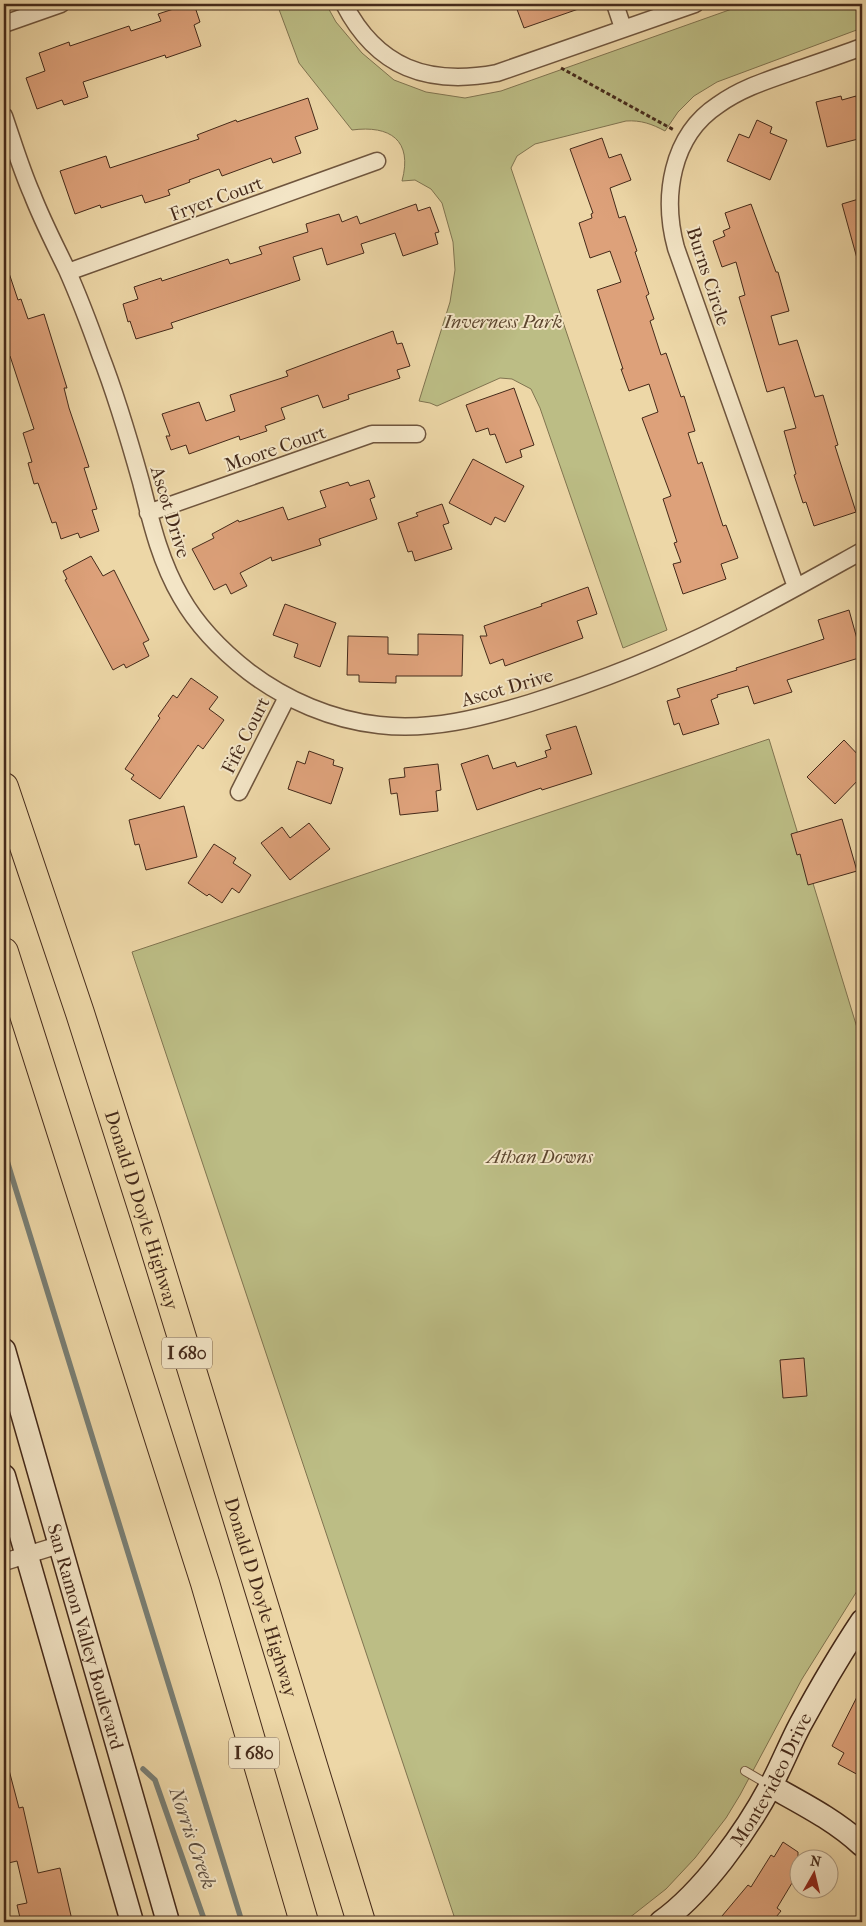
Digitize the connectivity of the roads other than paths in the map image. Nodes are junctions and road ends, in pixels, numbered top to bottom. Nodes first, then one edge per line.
1 (61, 4) edge
2 (344, 4) edge
3 (615, 4) edge
4 (695, 4) edge
5 (4, 24) edge
6 (624, 28) junction
7 (862, 47) edge
8 (4, 116) edge
9 (377, 161) dead end
10 (68, 272) junction
11 (417, 434) dead end
12 (148, 514) junction
13 (862, 551) edge
14 (796, 587) junction
15 (287, 697) junction
16 (4, 787) edge
17 (239, 792) dead end
18 (4, 952) edge
19 (4, 1350) edge
20 (4, 1476) edge
21 (59, 1545) junction
22 (27, 1555) junction
23 (4, 1562) edge
24 (862, 1621) edge
25 (745, 1771) dead end
26 (771, 1786) junction
27 (862, 1845) edge
28 (665, 1921) edge
29 (132, 1922) edge
30 (168, 1922) edge
31 (304, 1922) edge
32 (361, 1922) edge

1 - 5 street
2 - 6 street
3 - 6 street
4 - 6 street
7 - 14 street, Burns Circle
8 - 10 street, Ascot Drive
9 - 10 street, Fryer Court
10 - 12 street, Ascot Drive
11 - 12 street, Moore Court
12 - 15 street, Ascot Drive
13 - 14 street, Ascot Drive
14 - 15 street, Ascot Drive
15 - 17 street, Fife Court
16 - 32 highway, Donald D Doyle Highway / I 680
18 - 31 highway, I 680
19 - 21 main road, San Ramon Valley Boulevard
20 - 22 main road, San Ramon Valley Boulevard
21 - 22 street
21 - 30 main road, San Ramon Valley Boulevard
22 - 23 street
22 - 29 main road, San Ramon Valley Boulevard
24 - 26 main road, Montevideo Drive
25 - 26 lane
26 - 27 main road
26 - 28 main road, Montevideo Drive

